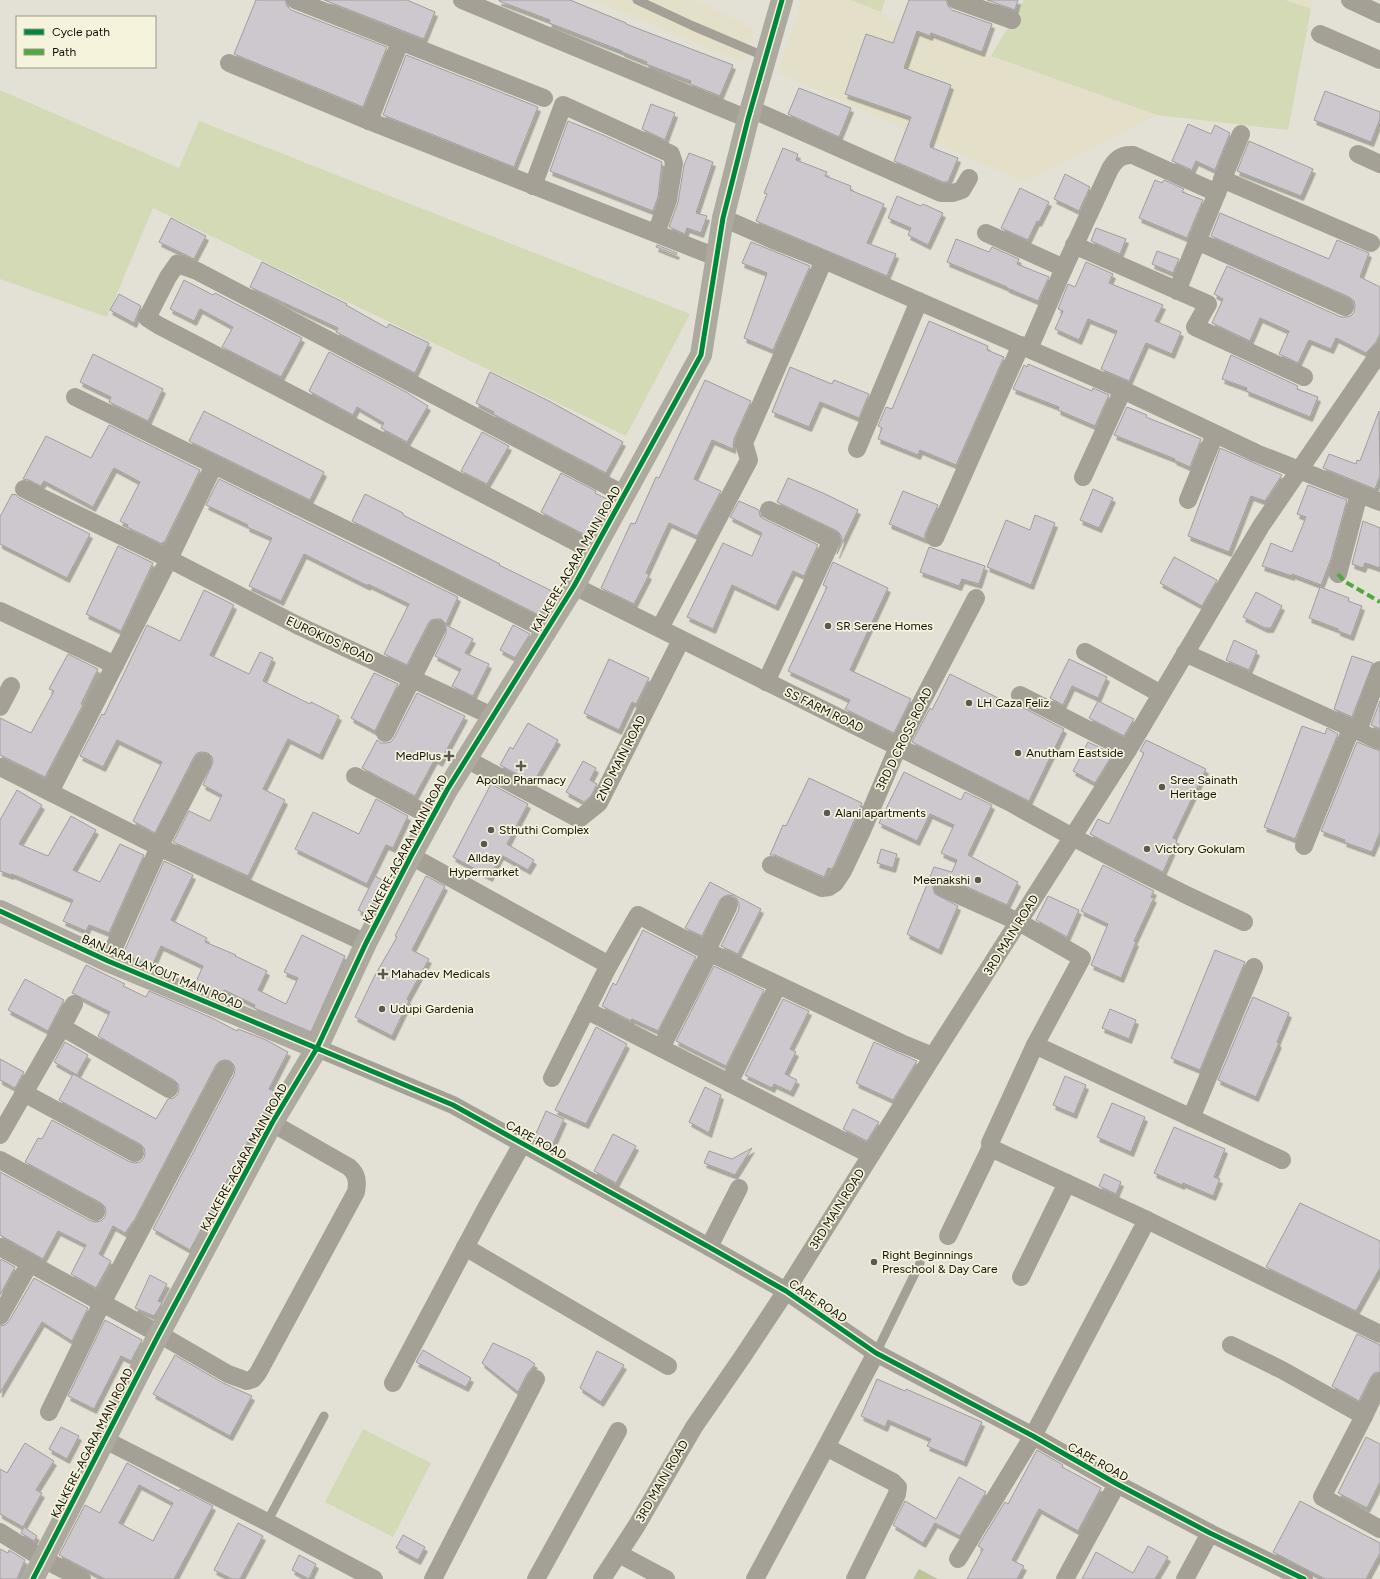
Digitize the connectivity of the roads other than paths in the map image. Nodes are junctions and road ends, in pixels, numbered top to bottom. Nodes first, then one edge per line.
1 (295, 0) edge
2 (462, 0) edge
3 (637, 0) edge
4 (782, 0) edge
5 (956, 0) edge
6 (1350, 0) edge
7 (484, 4) edge
8 (1380, 14) edge
9 (1012, 20) dead end
10 (1320, 34) dead end
11 (400, 42) junction
12 (766, 57) junction
13 (1380, 60) edge
14 (229, 63) dead end
15 (544, 98) dead end
16 (750, 114) junction
17 (369, 121) junction
18 (1241, 134) dead end
19 (1358, 154) dead end
20 (1380, 164) edge
21 (969, 178) dead end
22 (534, 186) junction
23 (1219, 186) junction
24 (723, 218) junction
25 (656, 233) junction
26 (986, 233) dead end
27 (1197, 241) junction
28 (1371, 243) dead end
29 (1074, 245) junction
30 (716, 257) junction
31 (824, 260) junction
32 (1064, 268) junction
33 (1177, 291) junction
34 (919, 301) junction
35 (1345, 307) dead end
36 (1025, 347) junction
37 (1379, 357) edge
38 (1304, 377) dead end
39 (1122, 390) junction
40 (76, 397) dead end
41 (1215, 434) junction
42 (857, 449) dead end
43 (214, 465) junction
44 (1300, 470) junction
45 (1083, 477) dead end
46 (24, 489) dead end
47 (1359, 494) junction
48 (625, 495) junction
49 (1188, 500) dead end
50 (1380, 502) edge
51 (769, 510) dead end
52 (935, 538) dead end
53 (593, 551) junction
54 (169, 559) junction
55 (1338, 574) dead end
56 (574, 586) junction
57 (976, 598) dead end
58 (0, 611) edge
59 (660, 628) junction
60 (437, 629) dead end
61 (546, 630) junction
62 (681, 640) junction
63 (1085, 652) dead end
64 (1185, 653) junction
65 (115, 665) junction
66 (1380, 670) edge
67 (412, 679) junction
68 (766, 682) junction
69 (11, 686) dead end
70 (1161, 694) junction
71 (1020, 695) dead end
72 (0, 707) edge
73 (492, 716) junction
74 (1354, 730) junction
75 (385, 733) dead end
76 (1380, 741) edge
77 (898, 747) junction
78 (1128, 750) junction
79 (466, 759) junction
80 (204, 762) dead end
81 (0, 767) edge
82 (355, 776) dead end
83 (50, 792) junction
84 (432, 817) junction
85 (1072, 838) junction
86 (1304, 846) dead end
87 (159, 847) junction
88 (411, 856) junction
89 (771, 864) dead end
90 (943, 888) dead end
91 (729, 905) dead end
92 (1, 914) edge
93 (1019, 922) junction
94 (1244, 922) dead end
95 (366, 943) junction
96 (708, 951) junction
97 (108, 961) junction
98 (609, 965) junction
99 (1254, 967) dead end
100 (778, 984) junction
101 (74, 1004) dead end
102 (586, 1010) junction
103 (62, 1027) junction
104 (1035, 1045) junction
105 (317, 1048) junction
106 (660, 1048) junction
107 (933, 1056) junction
108 (225, 1070) dead end
109 (552, 1078) dead end
110 (729, 1083) junction
111 (169, 1089) dead end
112 (24, 1093) junction
113 (1191, 1118) junction
114 (272, 1123) junction
115 (0, 1135) edge
116 (522, 1144) junction
117 (991, 1147) junction
118 (135, 1153) dead end
119 (871, 1155) junction
120 (0, 1160) edge
121 (1282, 1160) dead end
122 (1067, 1183) junction
123 (739, 1188) dead end
124 (96, 1212) dead end
125 (1147, 1220) junction
126 (948, 1236) dead end
127 (0, 1247) edge
128 (465, 1247) junction
129 (709, 1247) junction
130 (30, 1263) junction
131 (920, 1263) dead end
132 (1021, 1277) dead end
133 (786, 1291) junction
134 (102, 1303) junction
135 (0, 1316) edge
136 (159, 1334) junction
137 (1380, 1334) edge
138 (1231, 1346) dead end
139 (876, 1353) junction
140 (668, 1366) dead end
141 (536, 1379) dead end
142 (1380, 1382) edge
143 (393, 1383) dead end
144 (49, 1412) dead end
145 (324, 1416) dead end
146 (1364, 1416) junction
147 (618, 1431) dead end
148 (1033, 1436) junction
149 (105, 1440) junction
150 (826, 1447) junction
151 (1117, 1484) junction
152 (267, 1522) junction
153 (1380, 1528) edge
154 (0, 1532) edge
155 (1210, 1533) junction
156 (619, 1554) junction
157 (958, 1559) dead end
158 (43, 1560) junction
159 (33, 1579) edge
160 (82, 1579) edge
161 (374, 1579) edge
162 (433, 1579) edge
163 (536, 1579) edge
164 (602, 1579) edge
165 (666, 1579) edge
166 (754, 1579) edge
167 (855, 1579) edge
168 (1065, 1579) edge
169 (1185, 1579) edge
170 (1304, 1579) edge

1 - 11 street
2 - 7 street
3 - 12 lane
4 - 12 street, KALKERE-AGARA MAIN ROAD
5 - 9 street
6 - 8 street
7 - 16 street
10 - 13 street
11 - 15 street
11 - 17 street
12 - 16 street, KALKERE-AGARA MAIN ROAD
14 - 17 street
16 - 21 street
16 - 24 street, KALKERE-AGARA MAIN ROAD
17 - 22 street
18 - 23 street
19 - 20 street
22 - 25 street
22 - 25 street
23 - 27 street
23 - 28 street
23 - 29 street
24 - 30 street, KALKERE-AGARA MAIN ROAD
24 - 31 street
25 - 30 street
26 - 32 street
27 - 33 street
27 - 35 street
29 - 32 street
29 - 33 street
30 - 48 street, KALKERE-AGARA MAIN ROAD
31 - 34 street
31 - 59 street
32 - 36 street
33 - 38 street
34 - 36 street
34 - 42 street
36 - 39 street
36 - 52 street
37 - 44 street, 3RD MAIN ROAD
39 - 41 street
39 - 45 street
40 - 43 street
41 - 44 street
41 - 49 street
43 - 54 street
43 - 61 street
44 - 47 street
44 - 64 street, 3RD MAIN ROAD
46 - 54 street, EUROKIDS ROAD
47 - 50 street
47 - 55 street
48 - 53 street, KALKERE-AGARA MAIN ROAD
48 - 53 street
51 - 68 street
53 - 56 street, KALKERE-AGARA MAIN ROAD
54 - 65 street
54 - 67 street, EUROKIDS ROAD
56 - 59 street, SS FARM ROAD
56 - 61 street, KALKERE-AGARA MAIN ROAD
57 - 77 street, 3RD D CROSS ROAD
58 - 65 street
59 - 62 street, SS FARM ROAD
60 - 67 street
61 - 73 street, KALKERE-AGARA MAIN ROAD
62 - 68 street, SS FARM ROAD
62 - 79 street, 2ND MAIN ROAD
63 - 70 street
64 - 70 street, 3RD MAIN ROAD
64 - 74 street
65 - 83 street
66 - 74 street
67 - 73 street, EUROKIDS ROAD
67 - 75 street
68 - 77 street, SS FARM ROAD
69 - 72 street
70 - 78 street, 3RD MAIN ROAD
71 - 78 street
73 - 79 street, KALKERE-AGARA MAIN ROAD
74 - 76 street
74 - 86 street
77 - 85 street, SS FARM ROAD
77 - 89 street, 3RD D CROSS ROAD
78 - 85 street, 3RD MAIN ROAD
79 - 84 street, KALKERE-AGARA MAIN ROAD
80 - 87 street
81 - 83 street
82 - 84 street
83 - 87 street
84 - 88 street, KALKERE-AGARA MAIN ROAD
85 - 93 street, 3RD MAIN ROAD
85 - 94 street, SS FARM ROAD
87 - 95 street
87 - 97 street
88 - 95 street, KALKERE-AGARA MAIN ROAD
88 - 98 street
90 - 93 street
91 - 96 street
92 - 97 street, BANJARA LAYOUT MAIN ROAD
93 - 104 street
93 - 107 street, 3RD MAIN ROAD
95 - 105 street, KALKERE-AGARA MAIN ROAD
96 - 98 street
96 - 100 street
96 - 106 street
97 - 105 street, BANJARA LAYOUT MAIN ROAD
98 - 102 street
99 - 113 street
100 - 107 street
100 - 110 street
101 - 103 street
102 - 106 street
102 - 109 street
103 - 111 street
103 - 112 street
104 - 113 street
104 - 117 street
105 - 114 street, KALKERE-AGARA MAIN ROAD
105 - 116 street, CAPE ROAD
106 - 110 street
107 - 119 street, 3RD MAIN ROAD
108 - 134 street
110 - 119 street
112 - 115 street
112 - 118 street
113 - 121 street
114 - 136 street, KALKERE-AGARA MAIN ROAD
114 - 136 street
116 - 128 street
116 - 129 street, CAPE ROAD
117 - 122 street
117 - 126 street
119 - 133 street, 3RD MAIN ROAD
120 - 124 street
122 - 125 street
122 - 132 street
123 - 129 street
125 - 137 street
125 - 148 street
127 - 130 street
128 - 140 street
128 - 143 street
129 - 133 street, CAPE ROAD
130 - 134 street
130 - 135 street
131 - 139 lane
133 - 139 street, CAPE ROAD
133 - 156 street, 3RD MAIN ROAD
134 - 136 street
134 - 144 street
136 - 149 street, KALKERE-AGARA MAIN ROAD
138 - 146 street
139 - 148 street, CAPE ROAD
139 - 150 street
141 - 162 street
142 - 146 street
145 - 152 lane
146 - 153 street
147 - 163 street
148 - 151 street, CAPE ROAD
148 - 157 street
149 - 152 street
149 - 158 street, KALKERE-AGARA MAIN ROAD
150 - 166 street
150 - 167 street
151 - 155 street, CAPE ROAD
151 - 168 street
152 - 161 street
154 - 158 street
155 - 169 street
155 - 170 street, CAPE ROAD
156 - 164 street, 3RD MAIN ROAD
156 - 165 street
158 - 159 street, KALKERE-AGARA MAIN ROAD
158 - 160 street

